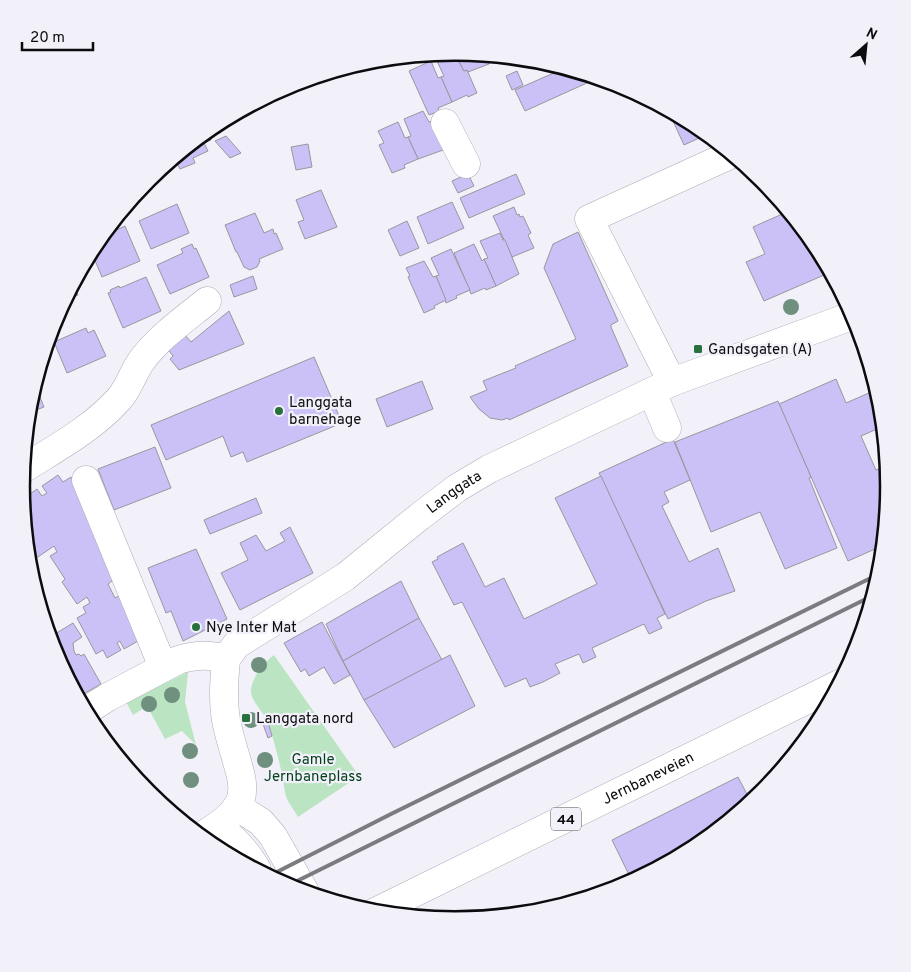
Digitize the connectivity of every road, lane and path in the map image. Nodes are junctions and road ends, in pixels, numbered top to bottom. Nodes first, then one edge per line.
1 (445, 123) dead end
2 (725, 157) edge
3 (466, 164) dead end
4 (208, 301) dead end
5 (847, 318) edge
6 (662, 387) junction
7 (667, 428) dead end
8 (31, 465) edge
9 (86, 480) dead end
10 (133, 553) dead end
11 (226, 659) junction
12 (171, 664) junction
13 (829, 689) edge
14 (92, 707) edge
15 (219, 823) edge
16 (248, 857) edge
17 (299, 881) edge
18 (388, 906) edge

1 - 3 street
2 - 6 street
4 - 8 street
5 - 6 street, Langgata
6 - 7 street
6 - 11 street, Langgata
9 - 12 street
10 - 12 street
11 - 12 street
11 - 15 street
12 - 14 street
13 - 18 street, Jernbaneveien / 44
15 - 16 street
15 - 17 street

